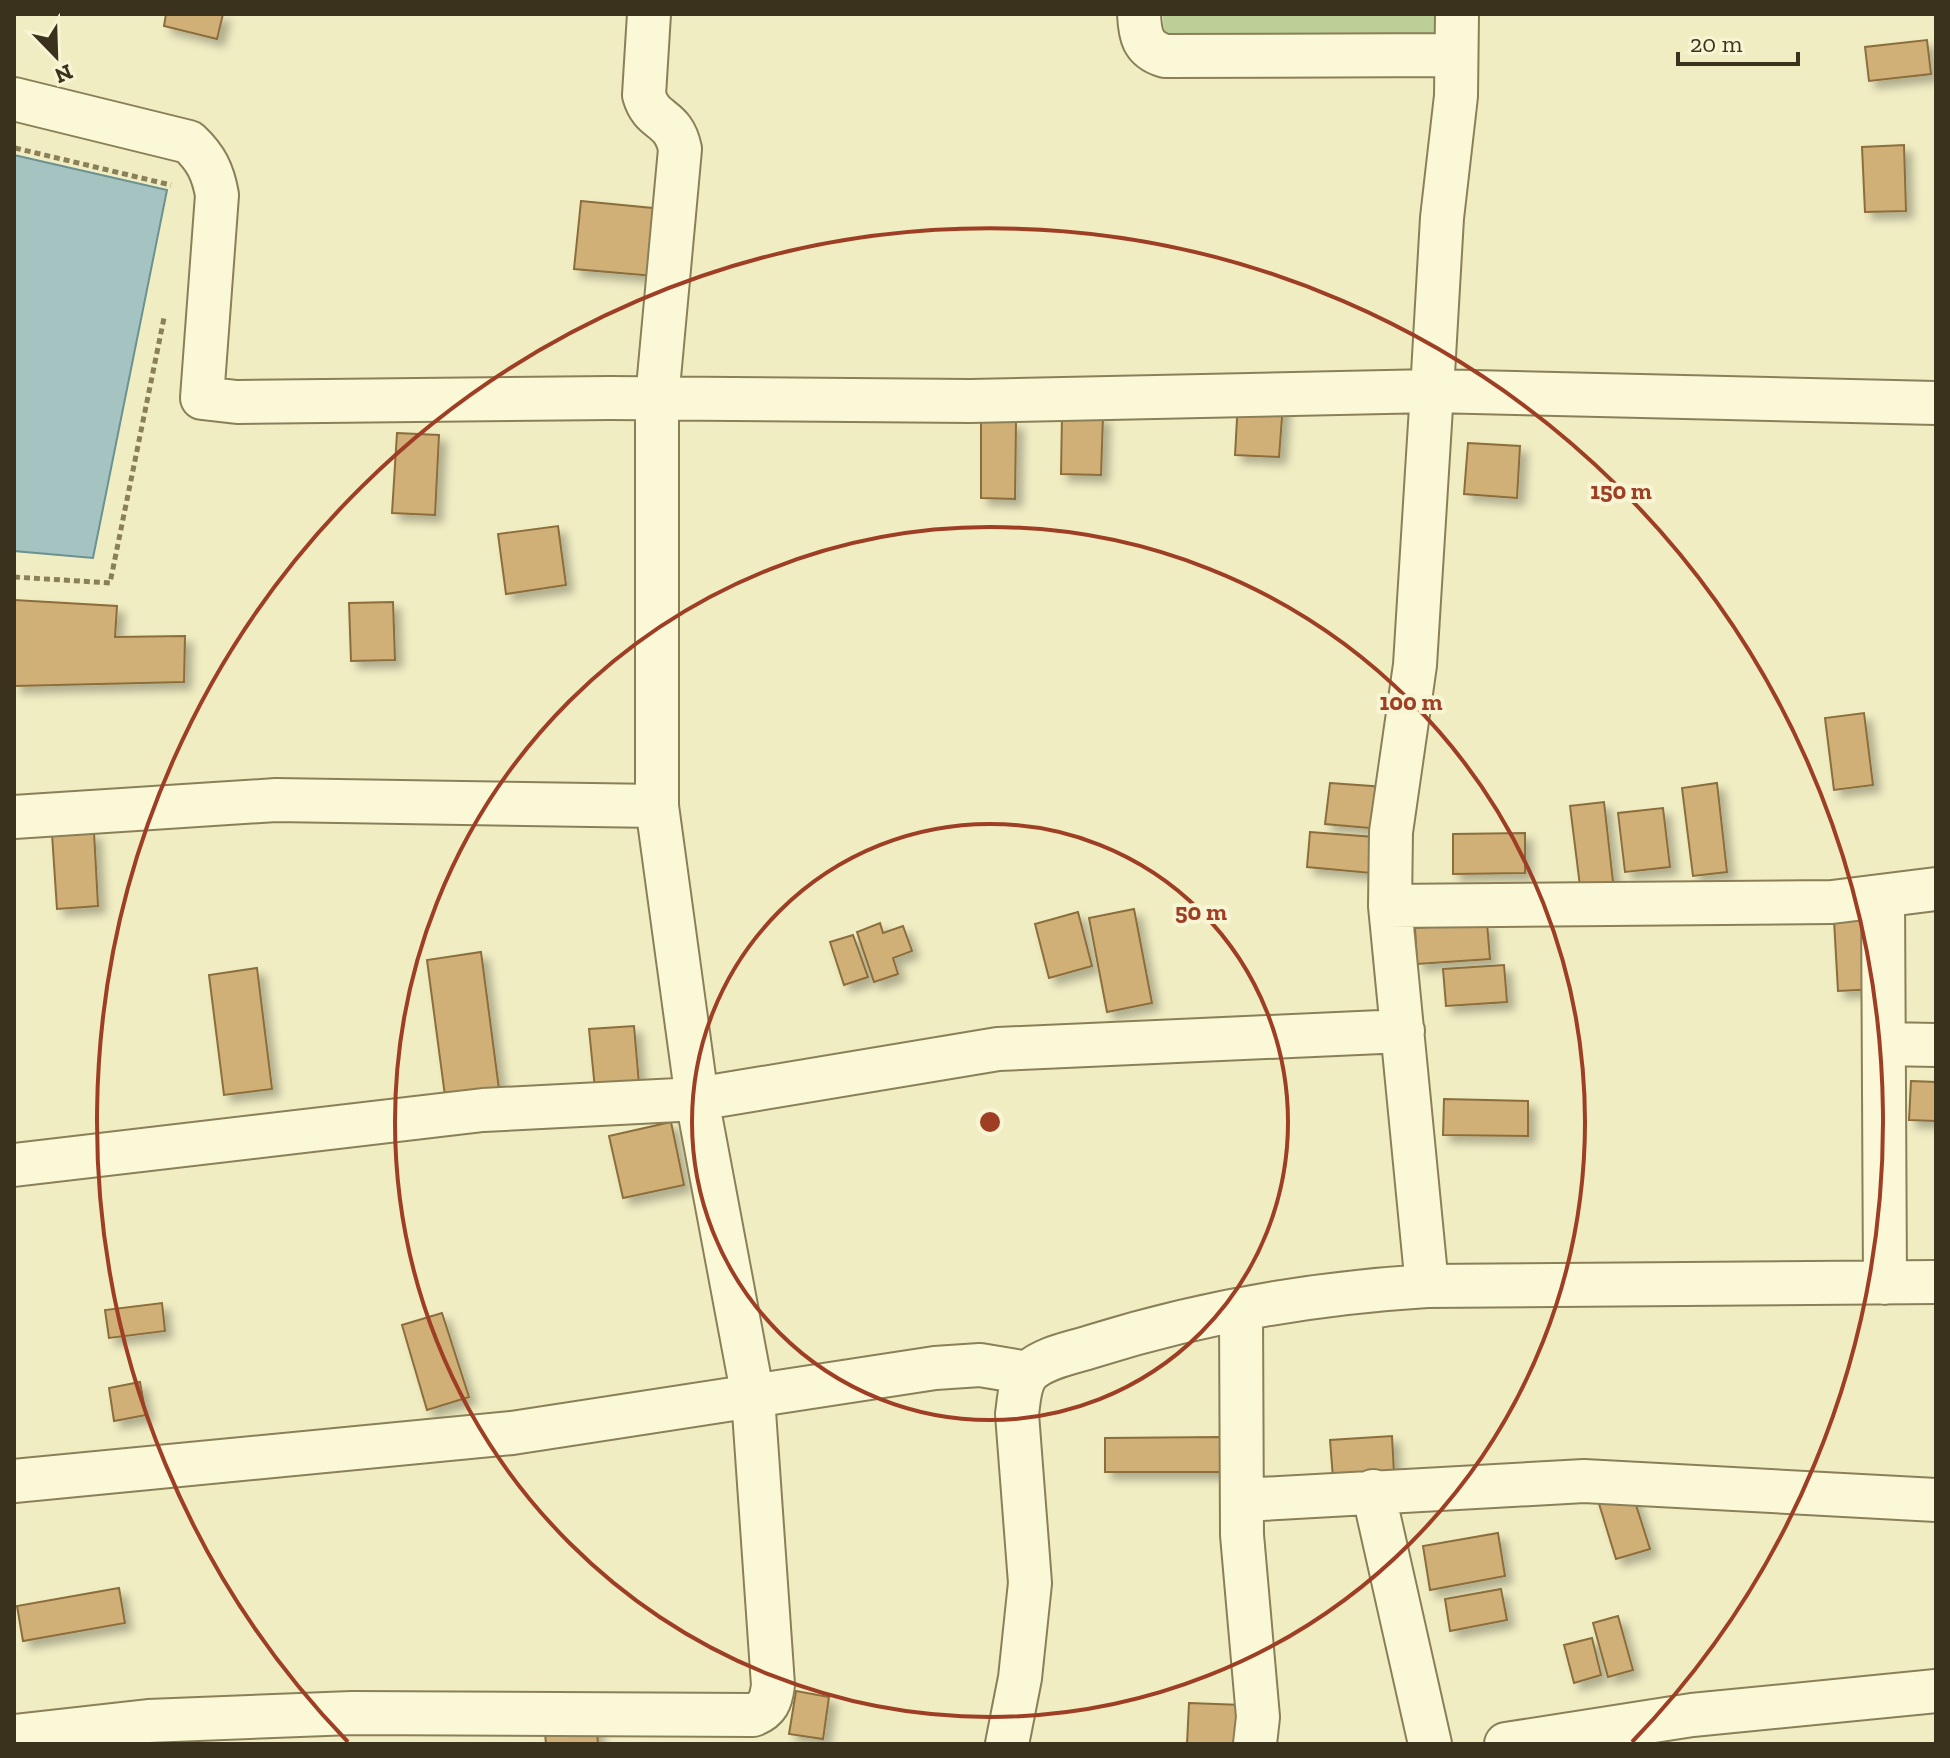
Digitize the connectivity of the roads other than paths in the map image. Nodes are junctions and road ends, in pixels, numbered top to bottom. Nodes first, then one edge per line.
1 (649, 14) edge
2 (1139, 14) edge
3 (1457, 14) edge
4 (1455, 55) junction
5 (14, 99) edge
6 (1432, 391) junction
7 (657, 399) junction
8 (1936, 403) edge
9 (657, 806) junction
10 (14, 817) edge
11 (1936, 889) edge
12 (1883, 896) junction
13 (1390, 906) junction
14 (1403, 1031) junction
15 (1884, 1044) junction
16 (1936, 1045) edge
17 (697, 1099) junction
18 (14, 1165) edge
19 (1936, 1282) edge
20 (1885, 1283) junction
21 (1427, 1286) junction
22 (1241, 1310) junction
23 (1028, 1373) junction
24 (753, 1397) junction
25 (14, 1481) edge
26 (1373, 1491) junction
27 (1243, 1500) junction
28 (1936, 1500) edge
29 (1936, 1691) edge
30 (16, 1732) edge
31 (1007, 1744) edge
32 (1255, 1744) edge
33 (1430, 1744) edge
34 (1506, 1744) edge

1 - 7 street
2 - 4 street
3 - 4 street
4 - 6 street
5 - 7 street
6 - 7 street
6 - 8 street
6 - 13 street
7 - 9 street
9 - 10 street
9 - 17 street
11 - 12 street
12 - 13 street
12 - 15 street
13 - 14 street
14 - 17 street
14 - 21 street
15 - 16 street
15 - 20 street
17 - 18 street
17 - 24 street
19 - 20 street
20 - 21 street
21 - 22 street
22 - 23 street
22 - 27 street
23 - 24 street
23 - 31 street
24 - 25 street
24 - 30 street
26 - 27 street
26 - 28 street
26 - 33 street
27 - 32 street
29 - 34 street

